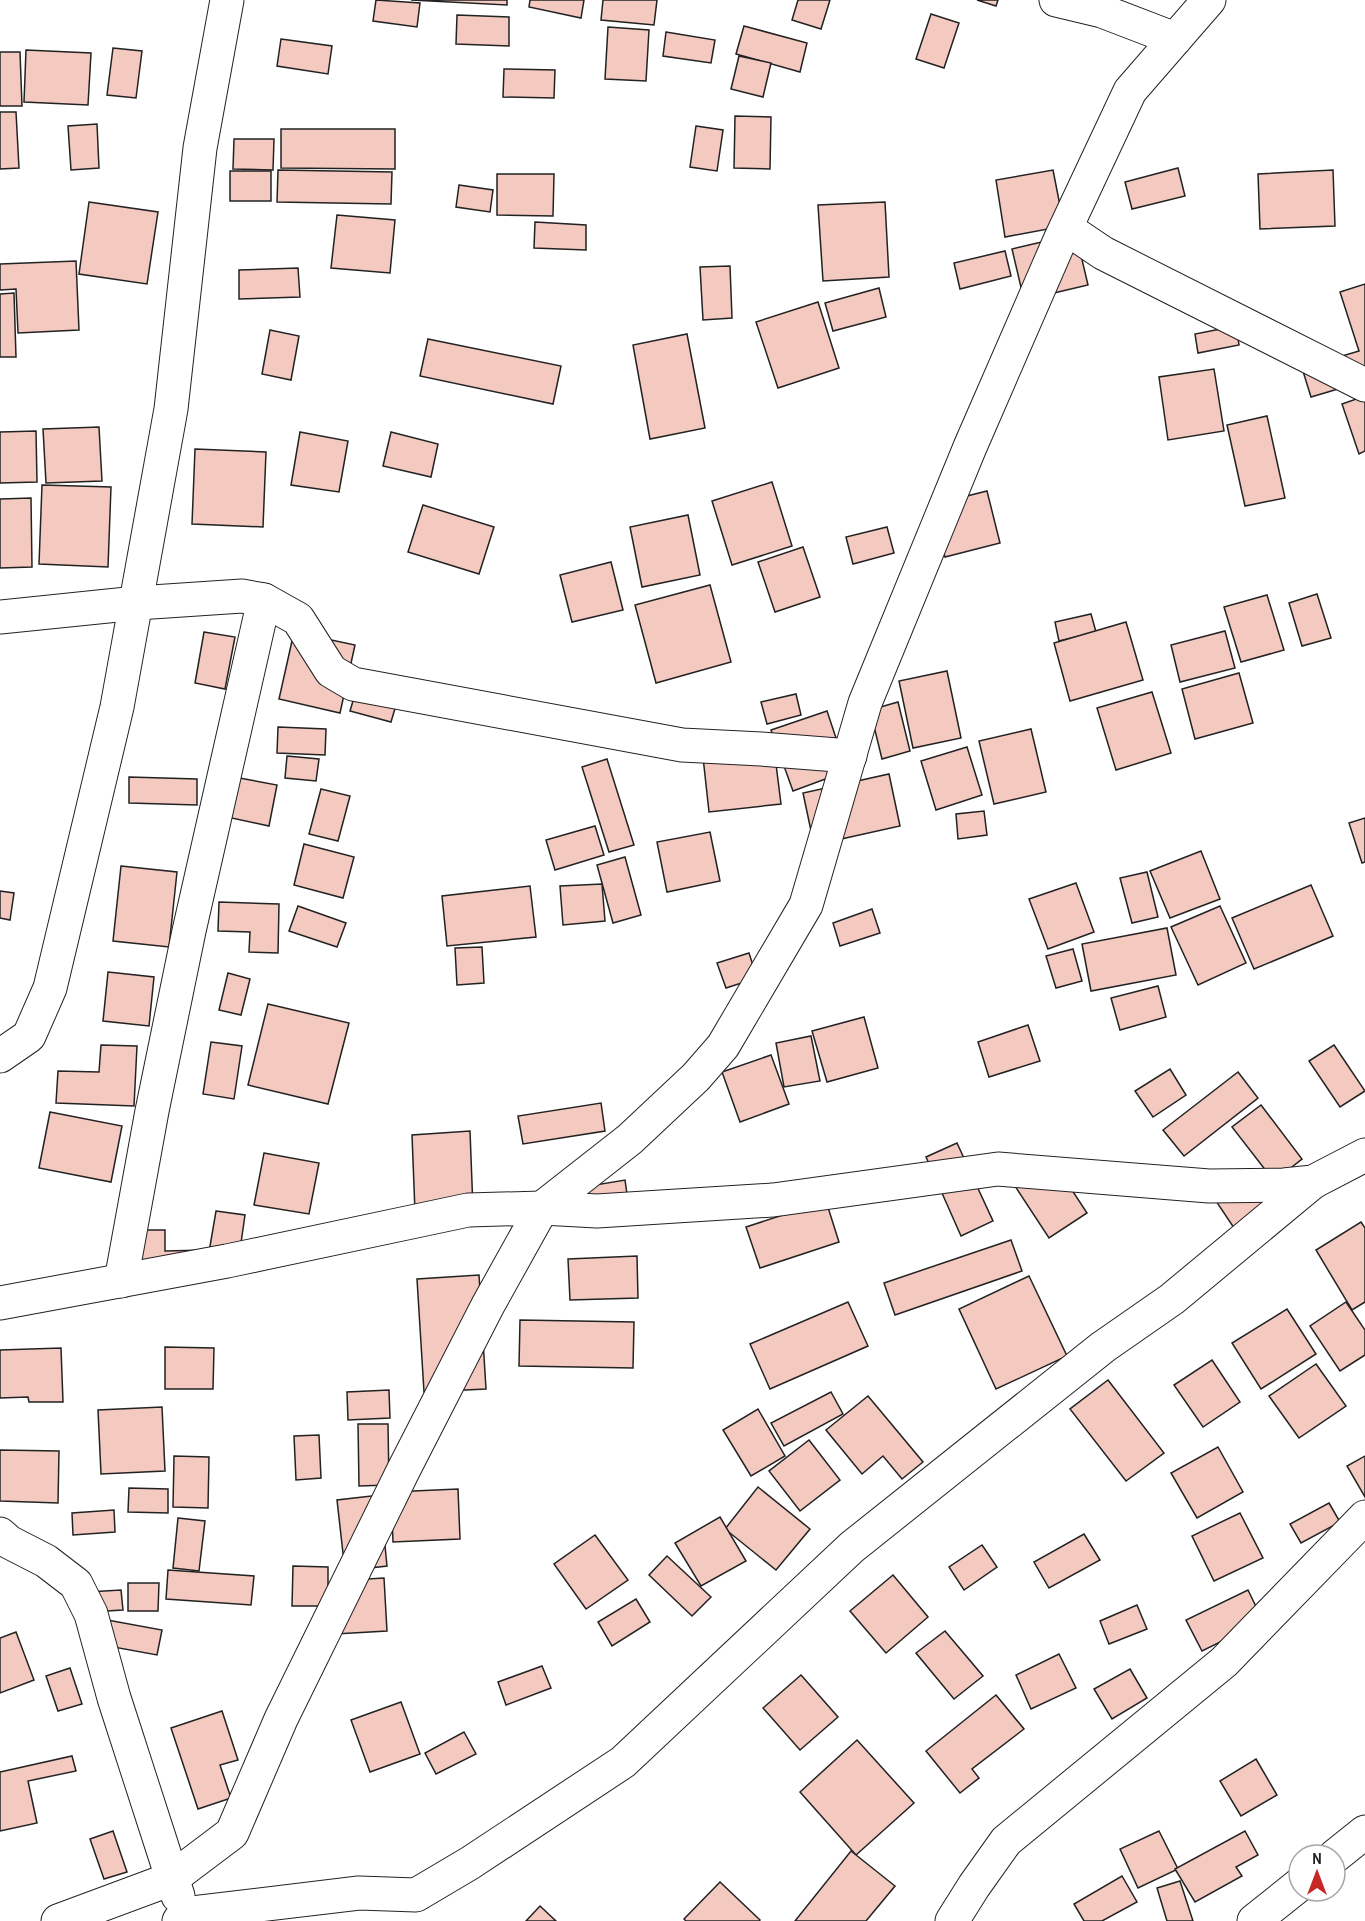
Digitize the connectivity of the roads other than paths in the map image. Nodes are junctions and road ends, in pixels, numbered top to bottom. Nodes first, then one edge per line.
1 (227, 0) edge
2 (1056, 0) edge
3 (1209, 0) edge
4 (1175, 39) junction
5 (1066, 228) junction
6 (1365, 385) edge
7 (264, 600) junction
8 (137, 603) junction
9 (0, 616) edge
10 (850, 756) junction
11 (0, 1056) edge
12 (1365, 1155) edge
13 (1313, 1182) junction
14 (542, 1208) junction
15 (121, 1281) junction
16 (0, 1303) edge
17 (1365, 1517) edge
18 (0, 1534) edge
19 (1365, 1832) edge
20 (1347, 1846) edge
21 (171, 1879) junction
22 (1287, 1895) edge
23 (183, 1919) edge
24 (58, 1921) edge
25 (952, 1921) edge
26 (1254, 1921) edge

1 - 8 street
2 - 4 street
3 - 4 street
4 - 5 street
5 - 6 street
5 - 10 street
7 - 8 street
7 - 10 street
7 - 15 street
8 - 9 street
8 - 11 street
10 - 14 street
12 - 13 street
13 - 14 street
13 - 23 street
14 - 15 street
14 - 21 street
15 - 16 street
17 - 25 street
18 - 21 street
19 - 20 street
21 - 23 street
21 - 24 street
22 - 26 street

